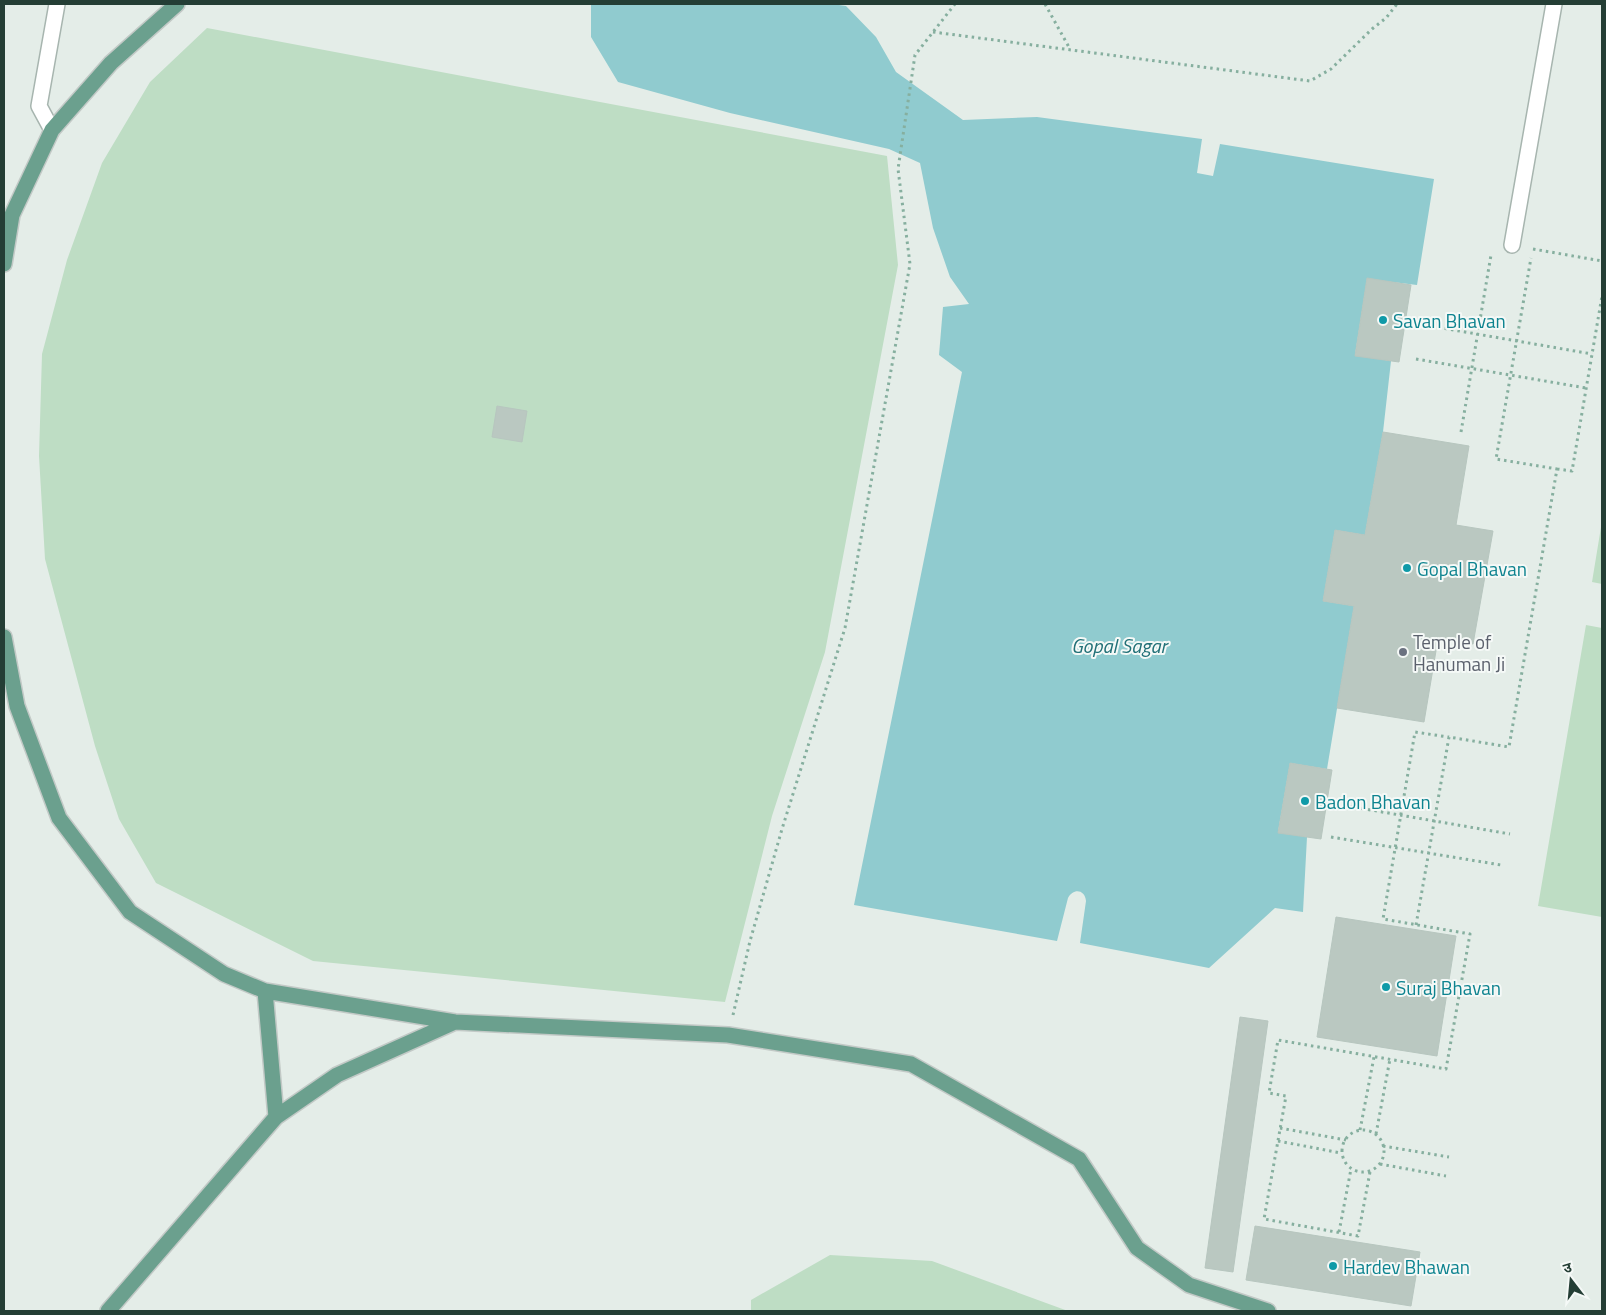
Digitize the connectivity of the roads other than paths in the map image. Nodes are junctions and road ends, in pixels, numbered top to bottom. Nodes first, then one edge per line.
1 (57, 4) edge
2 (177, 4) edge
3 (1554, 4) edge
4 (52, 130) junction
5 (1512, 246) road end
6 (4, 264) edge
7 (4, 637) edge
8 (265, 991) junction
9 (454, 1022) junction
10 (276, 1117) junction
11 (108, 1311) edge
12 (1268, 1311) edge

1 - 4 street
2 - 4 main road
3 - 5 street
4 - 6 main road
7 - 8 main road
8 - 9 main road
8 - 10 main road
9 - 10 main road
9 - 12 main road
10 - 11 main road

